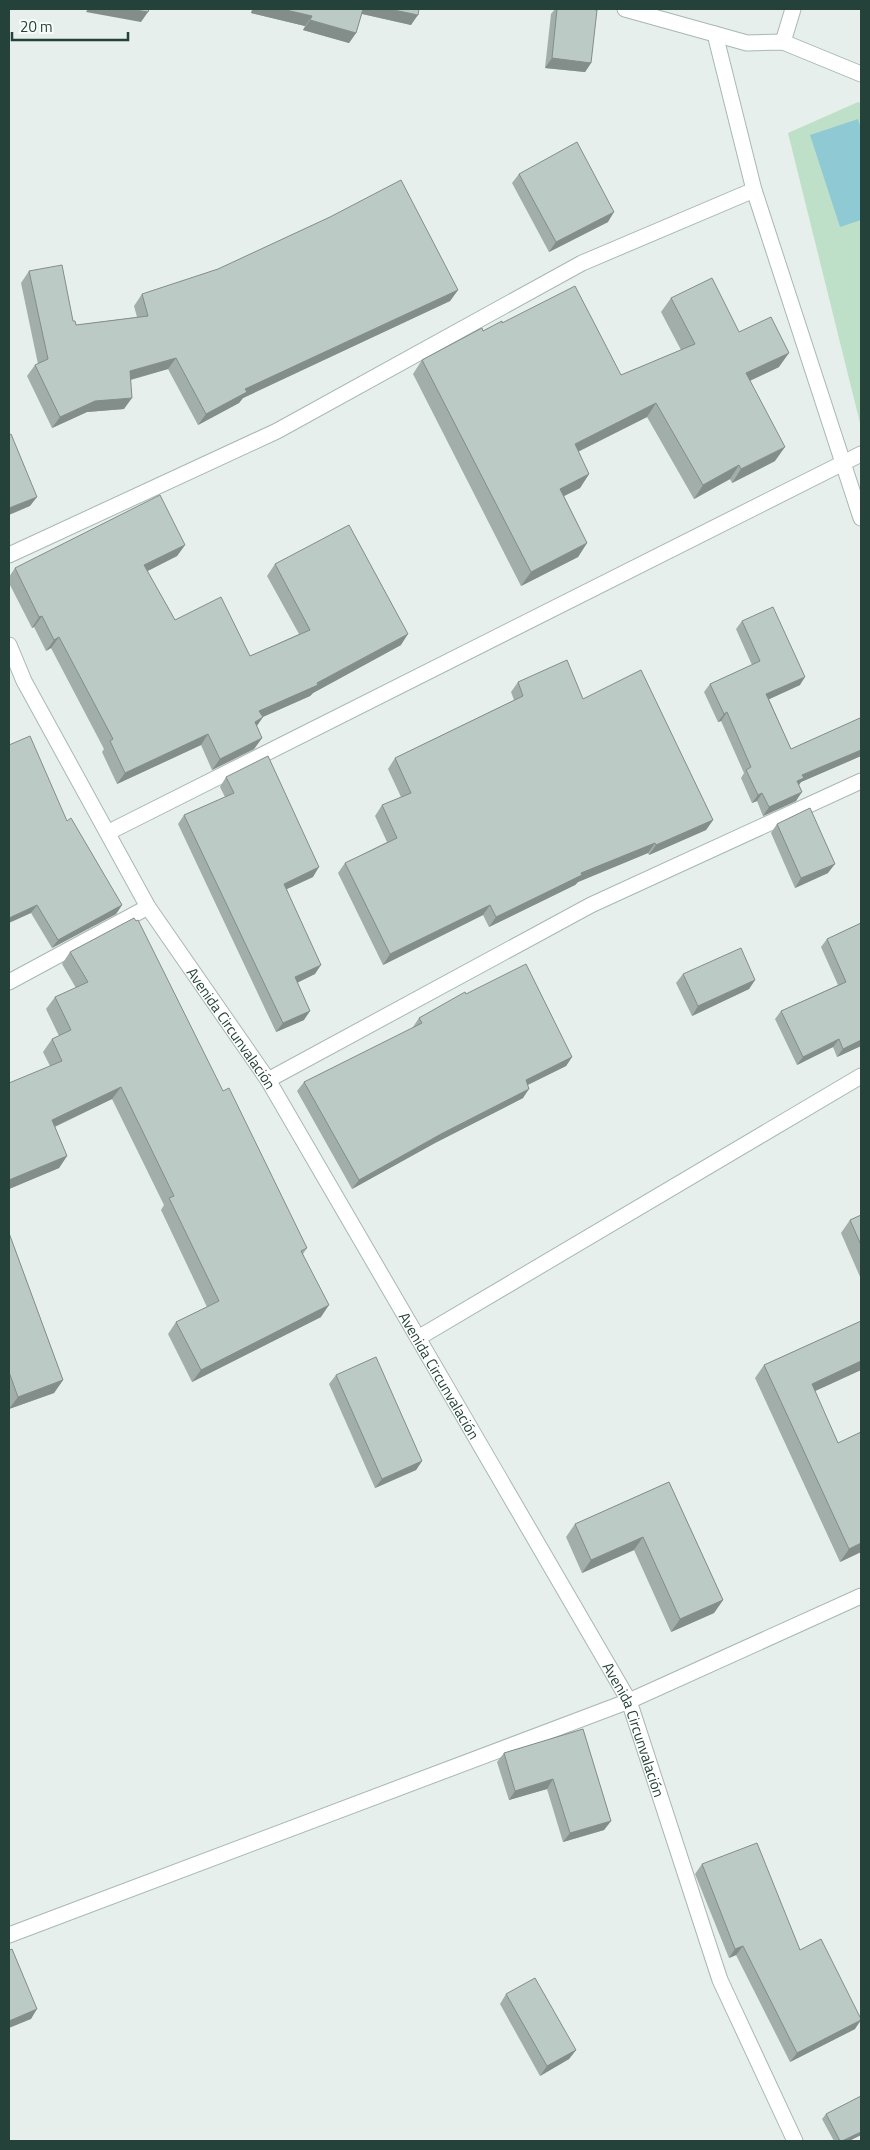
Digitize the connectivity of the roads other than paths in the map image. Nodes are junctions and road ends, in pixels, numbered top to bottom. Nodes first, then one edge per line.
1 (626, 9) edge
2 (794, 9) edge
3 (715, 34) junction
4 (783, 42) junction
5 (861, 74) edge
6 (754, 190) junction
7 (861, 454) edge
8 (843, 462) junction
9 (861, 518) edge
10 (9, 555) edge
11 (9, 645) edge
12 (861, 781) edge
13 (109, 832) junction
14 (148, 907) junction
15 (9, 982) edge
16 (861, 1076) edge
17 (268, 1080) junction
18 (418, 1338) junction
19 (861, 1596) edge
20 (630, 1701) junction
21 (9, 1935) edge
22 (795, 2141) edge

1 - 3 street
2 - 4 street
3 - 4 street
3 - 6 street
4 - 5 street
6 - 8 street
6 - 10 street
7 - 8 street
8 - 9 street
8 - 13 street
11 - 13 street, Avenida Circunvalación
12 - 17 street
13 - 14 street, Avenida Circunvalación
14 - 15 street
14 - 17 street, Avenida Circunvalación
16 - 18 street
17 - 18 street, Avenida Circunvalación
18 - 20 street, Avenida Circunvalación
19 - 20 street
20 - 21 street
20 - 22 street, Avenida Circunvalación

